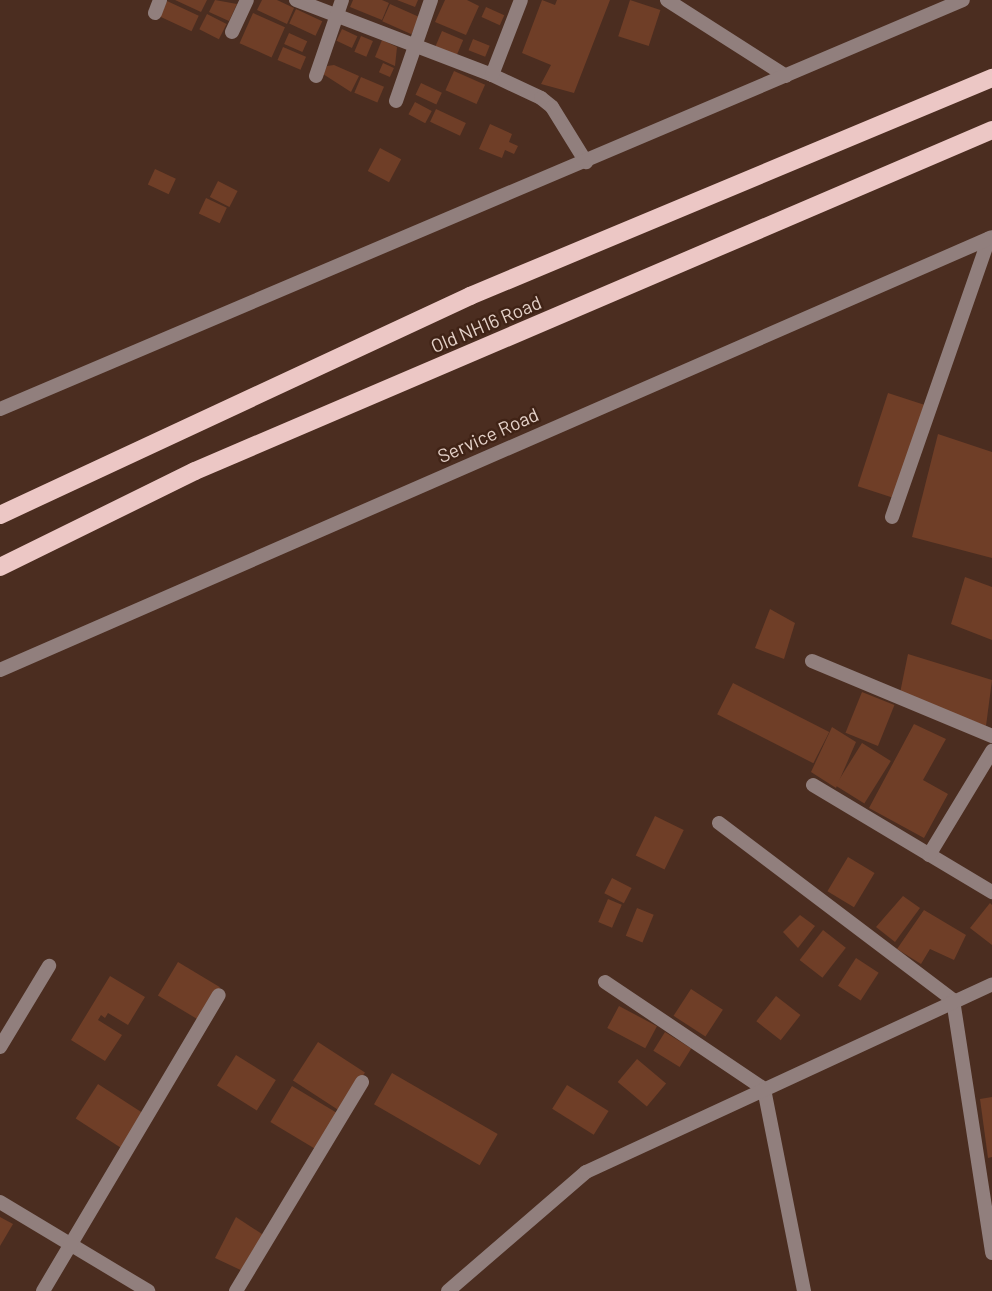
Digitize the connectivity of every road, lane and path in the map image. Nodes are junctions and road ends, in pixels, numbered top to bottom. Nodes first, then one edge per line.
1 (247, 0) edge
2 (296, 0) edge
3 (342, 0) edge
4 (430, 0) edge
5 (521, 0) edge
6 (667, 0) edge
7 (962, 0) edge
8 (336, 17) junction
9 (232, 32) dead end
10 (414, 48) junction
11 (492, 75) junction
12 (316, 76) dead end
13 (786, 76) junction
14 (992, 78) edge
15 (396, 101) dead end
16 (992, 130) edge
17 (586, 162) junction
18 (990, 237) edge
19 (0, 409) edge
20 (0, 515) edge
21 (892, 517) dead end
22 (0, 567) edge
23 (812, 661) dead end
24 (0, 670) edge
25 (992, 736) edge
26 (992, 751) edge
27 (813, 785) dead end
28 (719, 823) dead end
29 (929, 855) junction
30 (992, 892) edge
31 (49, 966) dead end
32 (605, 982) dead end
33 (992, 984) edge
34 (219, 995) dead end
35 (953, 1000) junction
36 (0, 1046) edge
37 (362, 1082) dead end
38 (764, 1089) junction
39 (0, 1202) edge
40 (70, 1244) junction
41 (992, 1253) edge
42 (43, 1291) edge
43 (148, 1291) edge
44 (236, 1291) edge
45 (448, 1291) edge
46 (804, 1291) edge

1 - 9 street
2 - 8 street
3 - 8 street
4 - 10 street
5 - 11 street
6 - 13 street
7 - 13 street
8 - 10 street
8 - 12 street
10 - 11 street
10 - 15 street
11 - 17 street
13 - 17 street
14 - 20 main road, Old NH16 Road
16 - 22 main road, Old NH16 Road
17 - 19 street
18 - 21 street
18 - 24 street, Service Road
23 - 25 street
26 - 29 street
27 - 29 street
28 - 35 street
29 - 30 street
31 - 36 street
32 - 38 street
33 - 35 street
34 - 40 street
35 - 38 street
35 - 41 street
37 - 44 street
38 - 45 street
38 - 46 street
39 - 40 street
40 - 42 street
40 - 43 street

